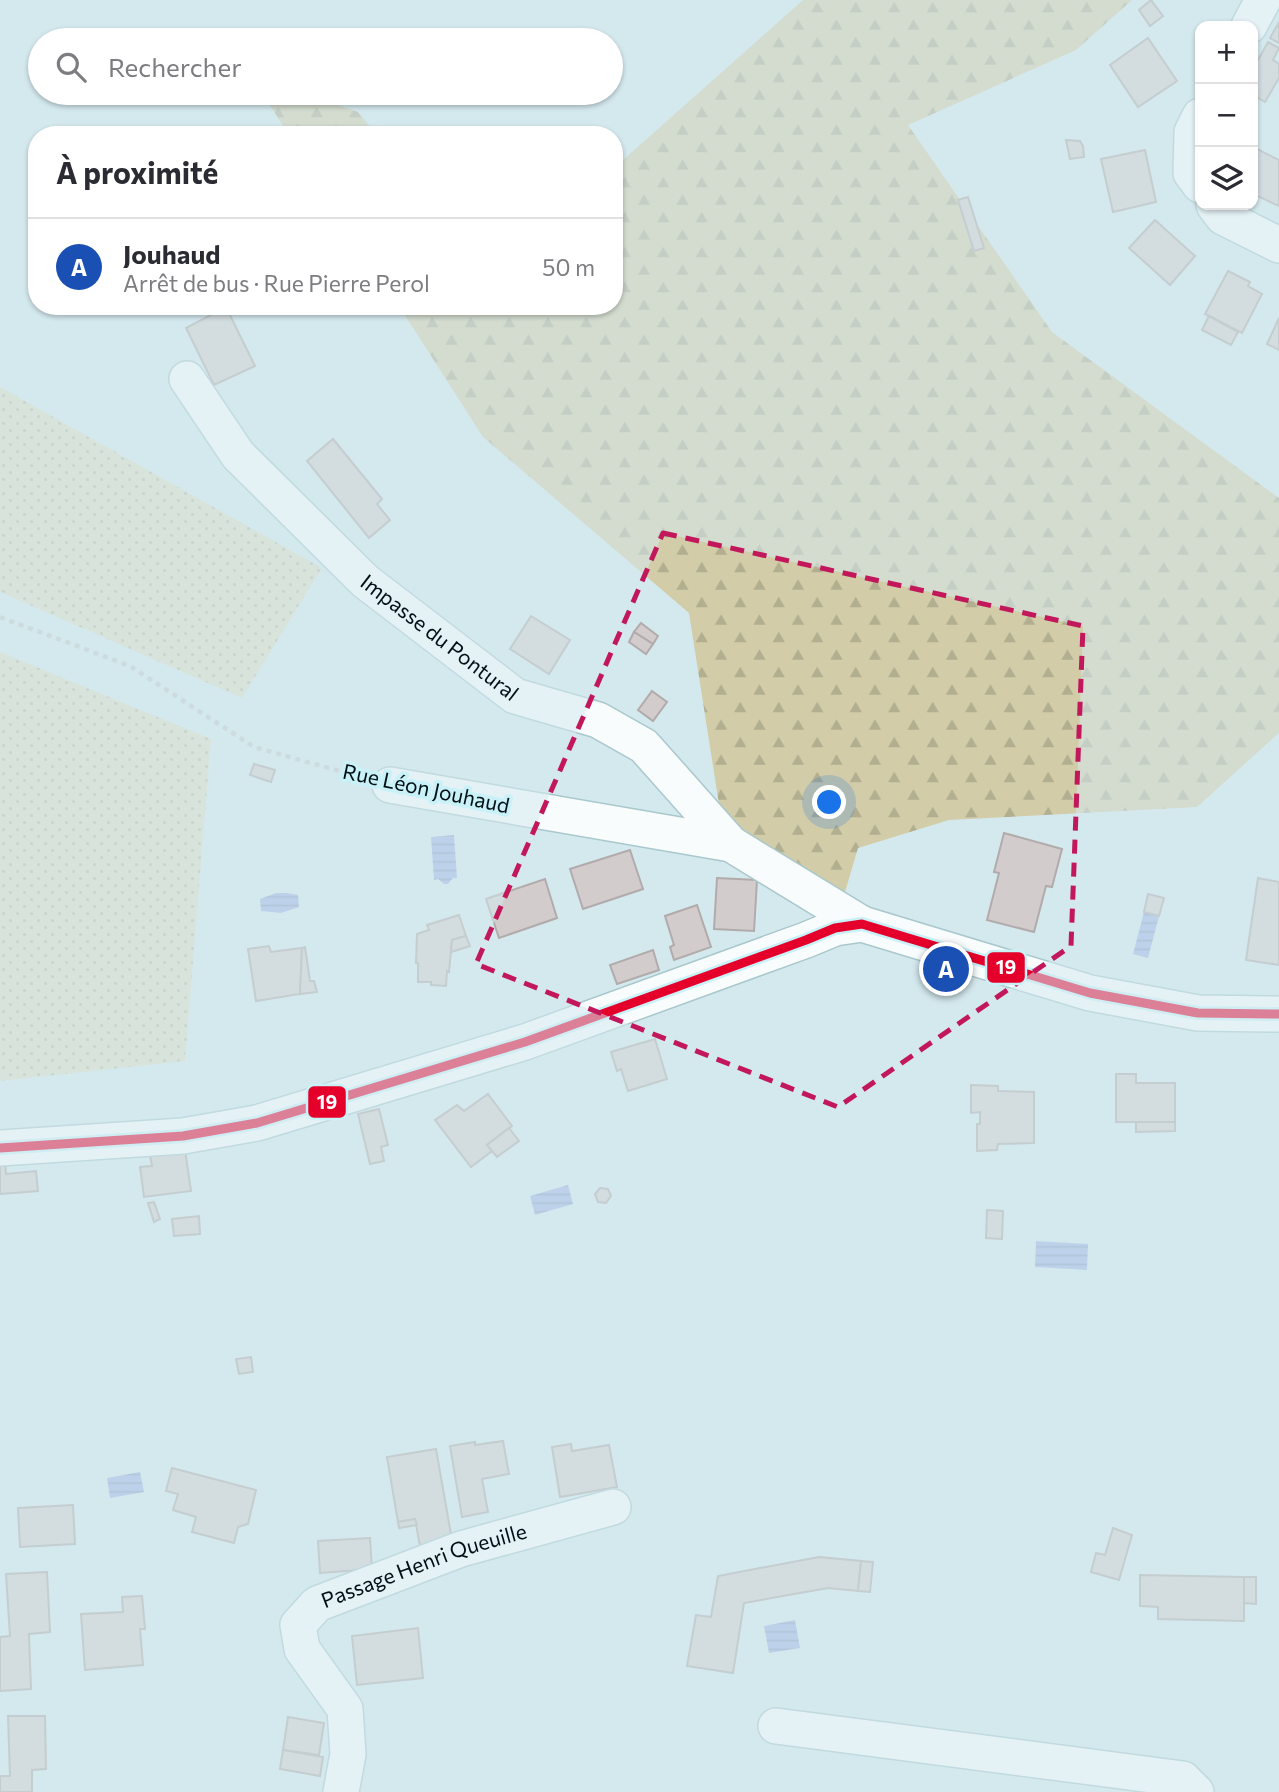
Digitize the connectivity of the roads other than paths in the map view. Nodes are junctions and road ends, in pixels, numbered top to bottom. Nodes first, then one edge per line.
1 (1263, 0) edge
2 (1251, 21) edge
3 (1195, 126) edge
4 (1195, 179) edge
5 (1218, 210) edge
6 (1279, 245) edge
7 (187, 379) dead end
8 (390, 785) road end
9 (731, 844) junction
10 (862, 924) junction
11 (1279, 1014) edge
12 (0, 1148) edge
13 (614, 1507) dead end
14 (776, 1726) dead end
15 (341, 1792) edge
16 (1196, 1792) edge

1 - 2 street
3 - 4 street
5 - 6 street
7 - 9 street, Impasse du Pontural
8 - 9 street, Rue Léon Jouhaud
9 - 10 street, Rue Léon Jouhaud
10 - 11 street
10 - 12 street
13 - 15 street, Passage Henri Queuille
14 - 16 street

